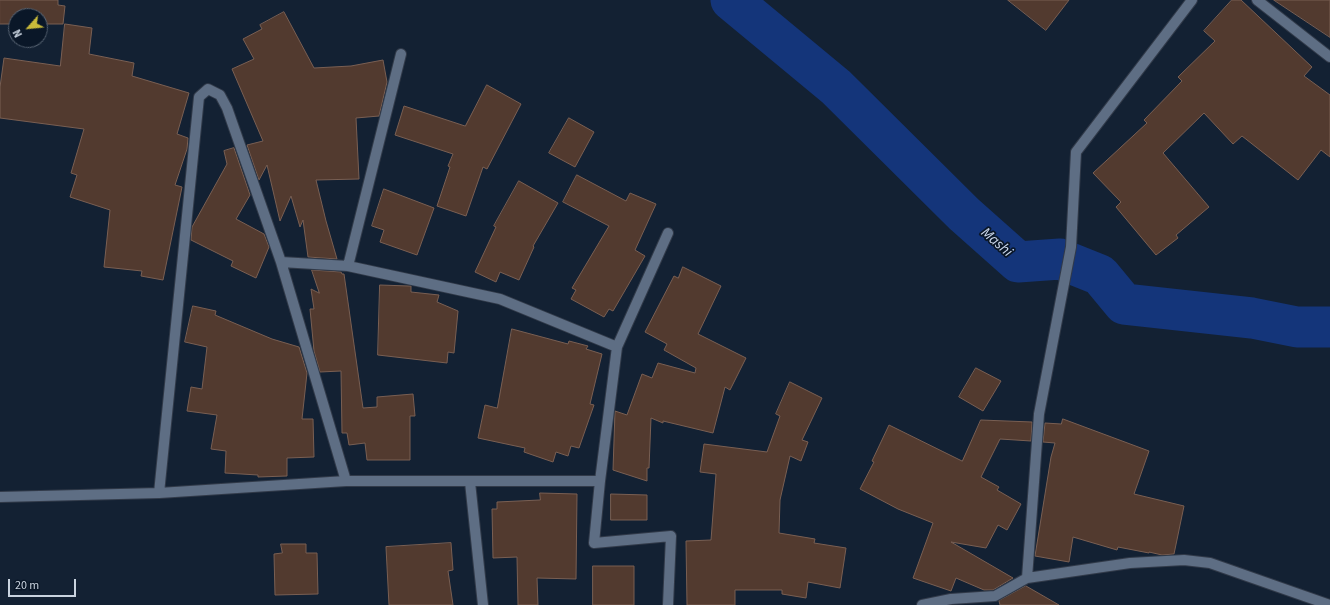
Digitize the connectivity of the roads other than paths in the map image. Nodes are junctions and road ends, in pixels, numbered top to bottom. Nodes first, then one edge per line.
1 (1192, 0) edge
2 (1257, 0) edge
3 (401, 54) dead end
4 (1330, 57) edge
5 (668, 233) dead end
6 (280, 262) junction
7 (348, 266) junction
8 (617, 347) junction
9 (346, 481) junction
10 (600, 481) junction
11 (470, 482) junction
12 (158, 493) junction
13 (0, 496) edge
14 (1027, 578) junction
15 (482, 605) edge
16 (668, 605) edge
17 (922, 605) edge
18 (1330, 605) edge

1 - 14 street
2 - 4 street
3 - 7 street
5 - 8 street
6 - 7 street
6 - 9 street
6 - 12 street
7 - 8 street
8 - 10 street
9 - 11 street
9 - 12 street
10 - 11 street
10 - 16 street
11 - 15 street
12 - 13 street
14 - 17 street
14 - 18 street

